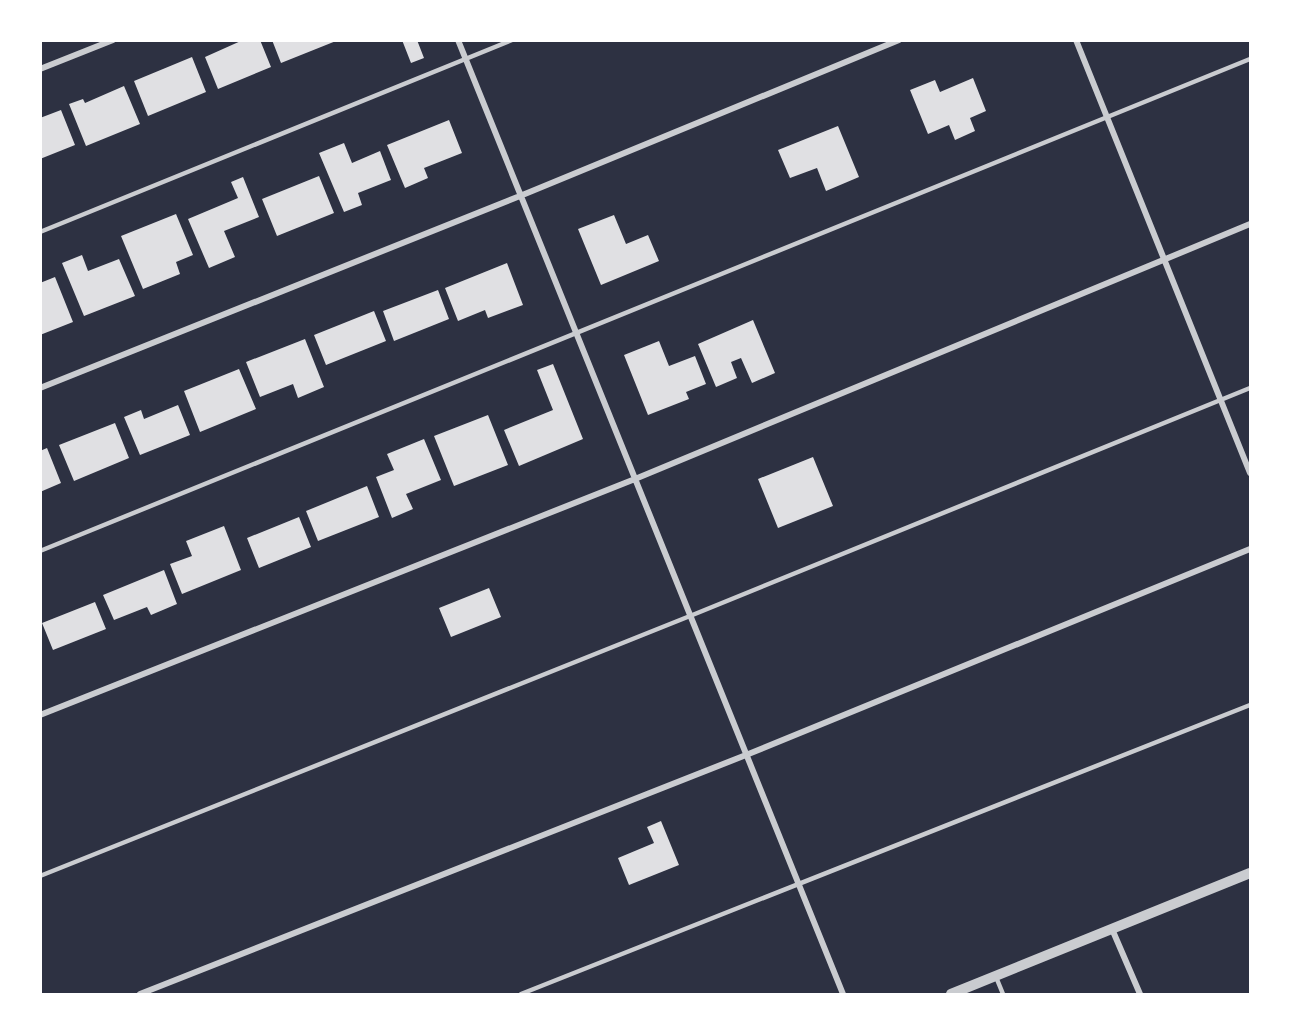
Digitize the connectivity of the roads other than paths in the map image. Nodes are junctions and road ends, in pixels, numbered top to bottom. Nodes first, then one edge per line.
1 (113, 40) edge
2 (458, 40) edge
3 (512, 40) edge
4 (899, 40) edge
5 (1076, 40) edge
6 (1251, 59) edge
7 (465, 60) junction
8 (40, 69) edge
9 (1107, 118) junction
10 (520, 196) junction
11 (1251, 224) edge
12 (40, 232) edge
13 (1164, 259) junction
14 (576, 335) junction
15 (40, 388) edge
16 (1251, 388) edge
17 (1220, 400) junction
18 (1251, 473) edge
19 (635, 479) junction
20 (1251, 549) edge
21 (40, 551) edge
22 (690, 616) junction
23 (1251, 705) edge
24 (40, 715) edge
25 (746, 755) junction
26 (1251, 873) edge
27 (40, 876) edge
28 (798, 884) junction
29 (1112, 929) junction
30 (996, 976) junction
31 (140, 994) edge
32 (521, 994) edge
33 (843, 994) edge
34 (951, 994) edge
35 (1003, 994) edge
36 (1140, 994) edge

1 - 8 street
2 - 7 street
3 - 7 lane
4 - 10 street
5 - 9 street
6 - 9 lane
7 - 10 street
7 - 12 lane
9 - 13 street
9 - 14 lane
10 - 14 street
10 - 15 street
11 - 13 street
13 - 17 street
13 - 19 street
14 - 19 street
14 - 21 lane
16 - 17 lane
17 - 18 street
17 - 22 lane
19 - 22 street
19 - 24 street
20 - 25 street
22 - 25 street
22 - 27 lane
23 - 28 lane
25 - 28 street
25 - 31 street
26 - 29 street
28 - 32 lane
28 - 33 street
29 - 30 street
29 - 36 street
30 - 34 street
30 - 35 lane

